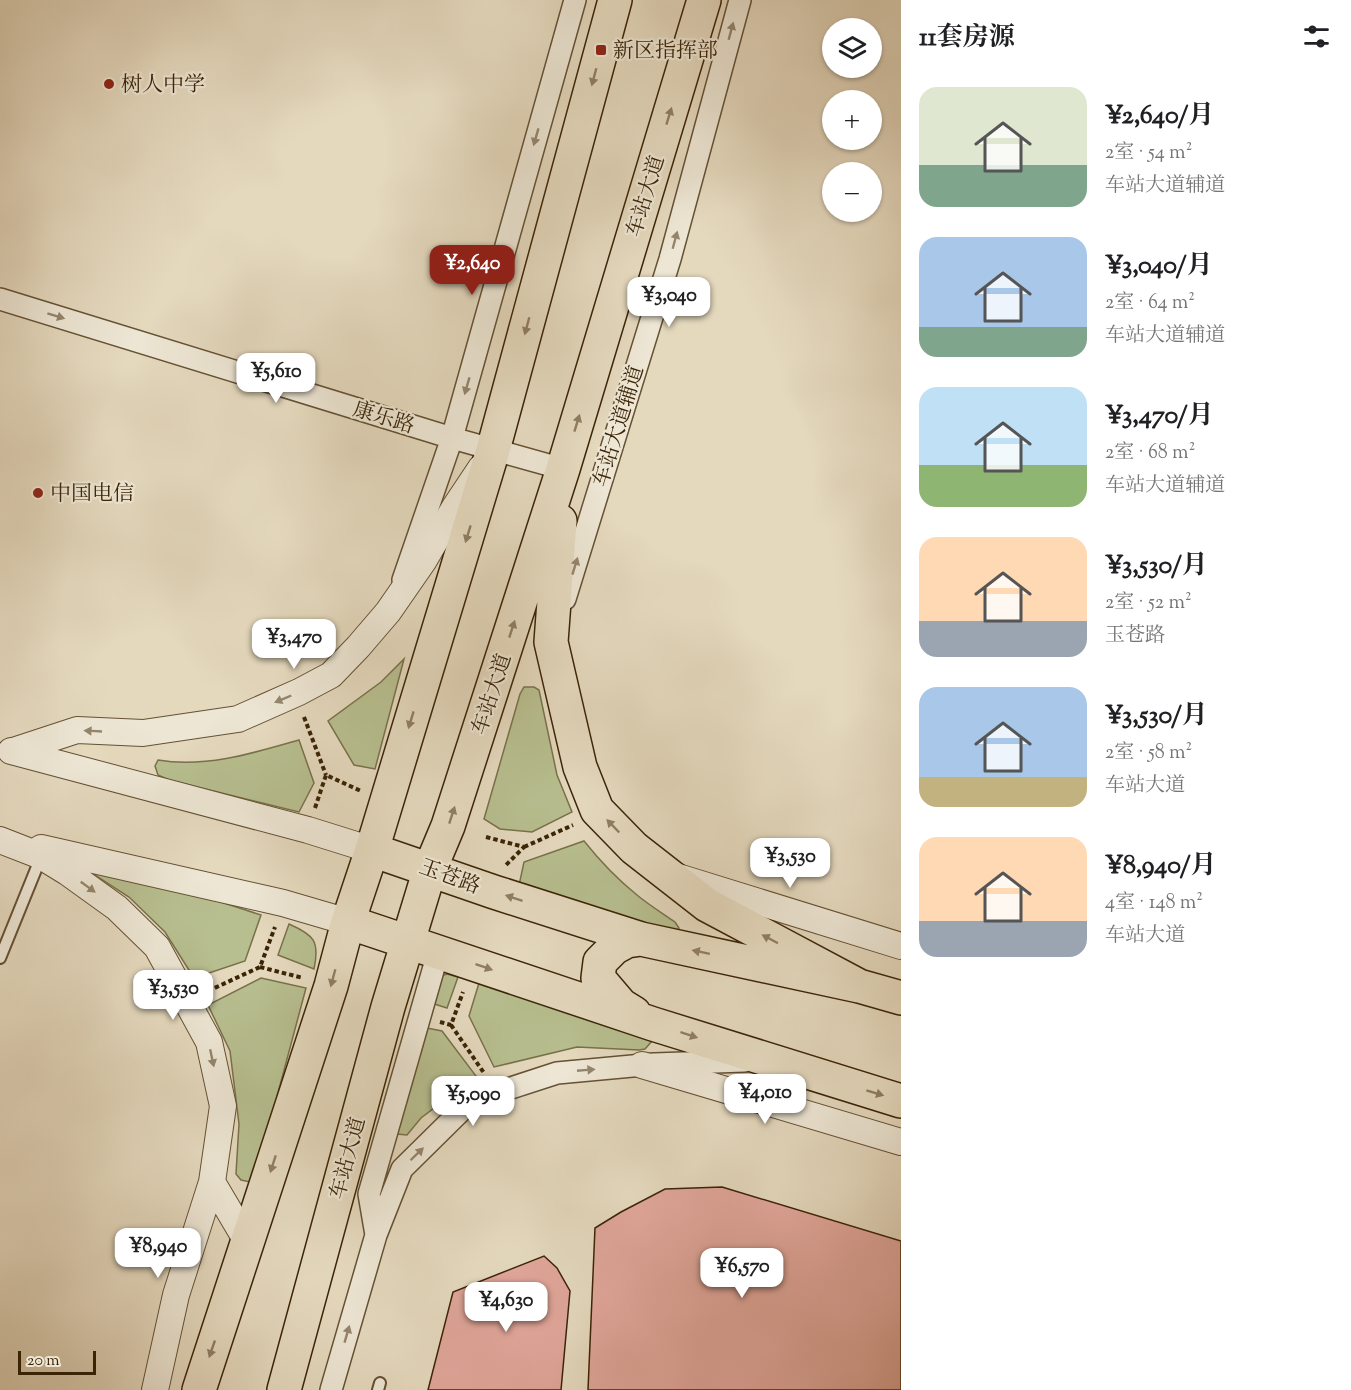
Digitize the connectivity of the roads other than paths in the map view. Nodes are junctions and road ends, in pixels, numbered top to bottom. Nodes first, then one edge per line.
1 (575, 0) edge
2 (615, 0) edge
3 (704, 0) edge
4 (740, 0) edge
5 (0, 299) edge
6 (452, 438) junction
7 (493, 450) junction
8 (563, 469) junction
9 (396, 600) junction
10 (551, 642) junction
11 (7, 751) edge
12 (0, 839) edge
13 (372, 850) junction
14 (41, 856) junction
15 (430, 869) junction
16 (666, 874) junction
17 (348, 922) junction
18 (641, 939) junction
19 (901, 946) edge
20 (423, 948) junction
21 (0, 958) edge
22 (859, 986) junction
23 (901, 998) edge
24 (653, 1024) junction
25 (766, 1060) junction
26 (642, 1065) junction
27 (901, 1101) edge
28 (901, 1142) edge
29 (212, 1182) junction
30 (376, 1235) junction
31 (248, 1243) junction
32 (156, 1390) edge
33 (199, 1390) edge
34 (284, 1390) edge
35 (331, 1390) edge

1 -> 6 street
2 -> 7 main road
8 -> 3 main road, 车站大道
10 -> 4 street, 车站大道辅道
5 -> 6 street, 康乐路
6 - 7 street, 康乐路
6 - 9 street
7 - 8 street, 康乐路
7 - 9 street
7 -> 13 main road
8 - 10 main road
15 -> 8 main road, 车站大道
9 -> 11 street
16 -> 10 main road
11 - 13 street, 玉苍路
12 - 14 street
12 - 17 street
13 - 15 main road, 玉苍路
13 - 17 main road
14 - 21 lane
14 -> 29 street
18 -> 15 main road, 玉苍路
15 - 20 main road, 车站大道
16 - 19 street
22 -> 16 main road
17 - 20 main road
17 -> 31 main road
22 -> 18 main road, 玉苍路
18 - 24 main road
20 -> 24 main road
20 - 30 street
20 - 34 main road, 车站大道
22 - 23 main road, 玉苍路
24 -> 25 main road
25 - 26 street
25 -> 27 main road
26 - 28 street
30 -> 26 street
29 - 31 street
29 - 32 street
35 -> 30 street
31 -> 33 main road

